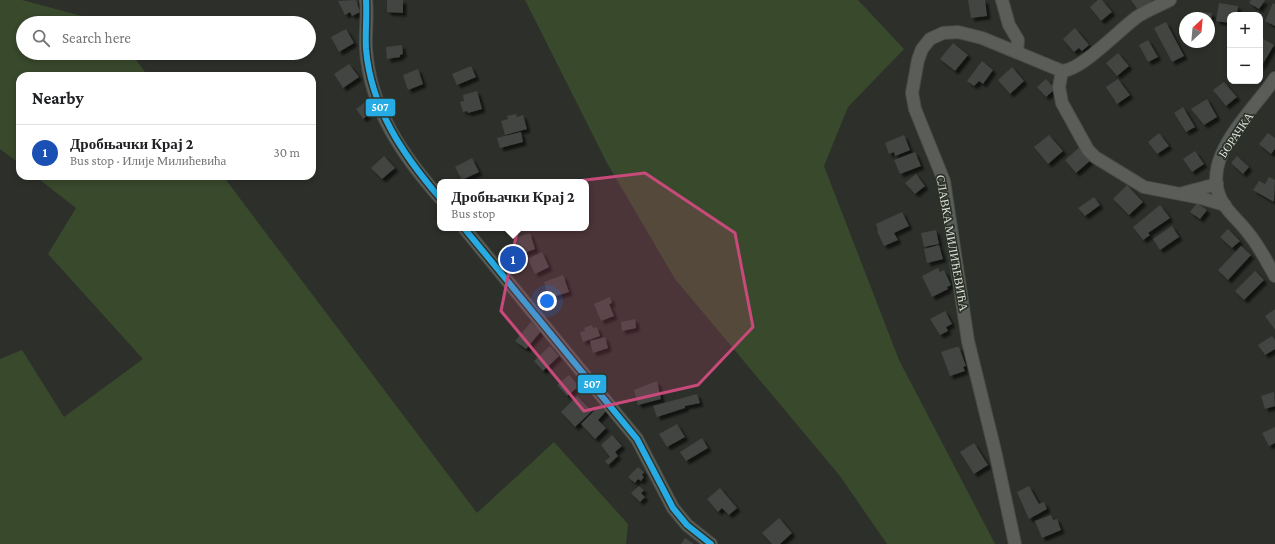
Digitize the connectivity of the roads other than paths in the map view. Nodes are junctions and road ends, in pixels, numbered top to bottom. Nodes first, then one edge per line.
1 (366, 0) edge
2 (1002, 0) edge
3 (1170, 0) edge
4 (1017, 52) junction
5 (1062, 71) junction
6 (1275, 78) edge
7 (1217, 184) junction
8 (1180, 194) junction
9 (437, 195) edge
10 (1225, 205) junction
11 (466, 231) edge
12 (1275, 276) edge
13 (711, 544) edge
14 (1015, 544) edge

1 - 9 street
2 - 4 street
3 - 5 street
4 - 5 street, СЛАВКА МИЛИЋЕВИЋА
4 - 14 street, СЛАВКА МИЛИЋЕВИЋА
5 - 8 street
6 - 7 street, БОРАЧКА
7 - 8 street
7 - 10 street, БОРАЧКА
8 - 10 street
10 - 12 street, БОРАЧКА
11 - 13 street

